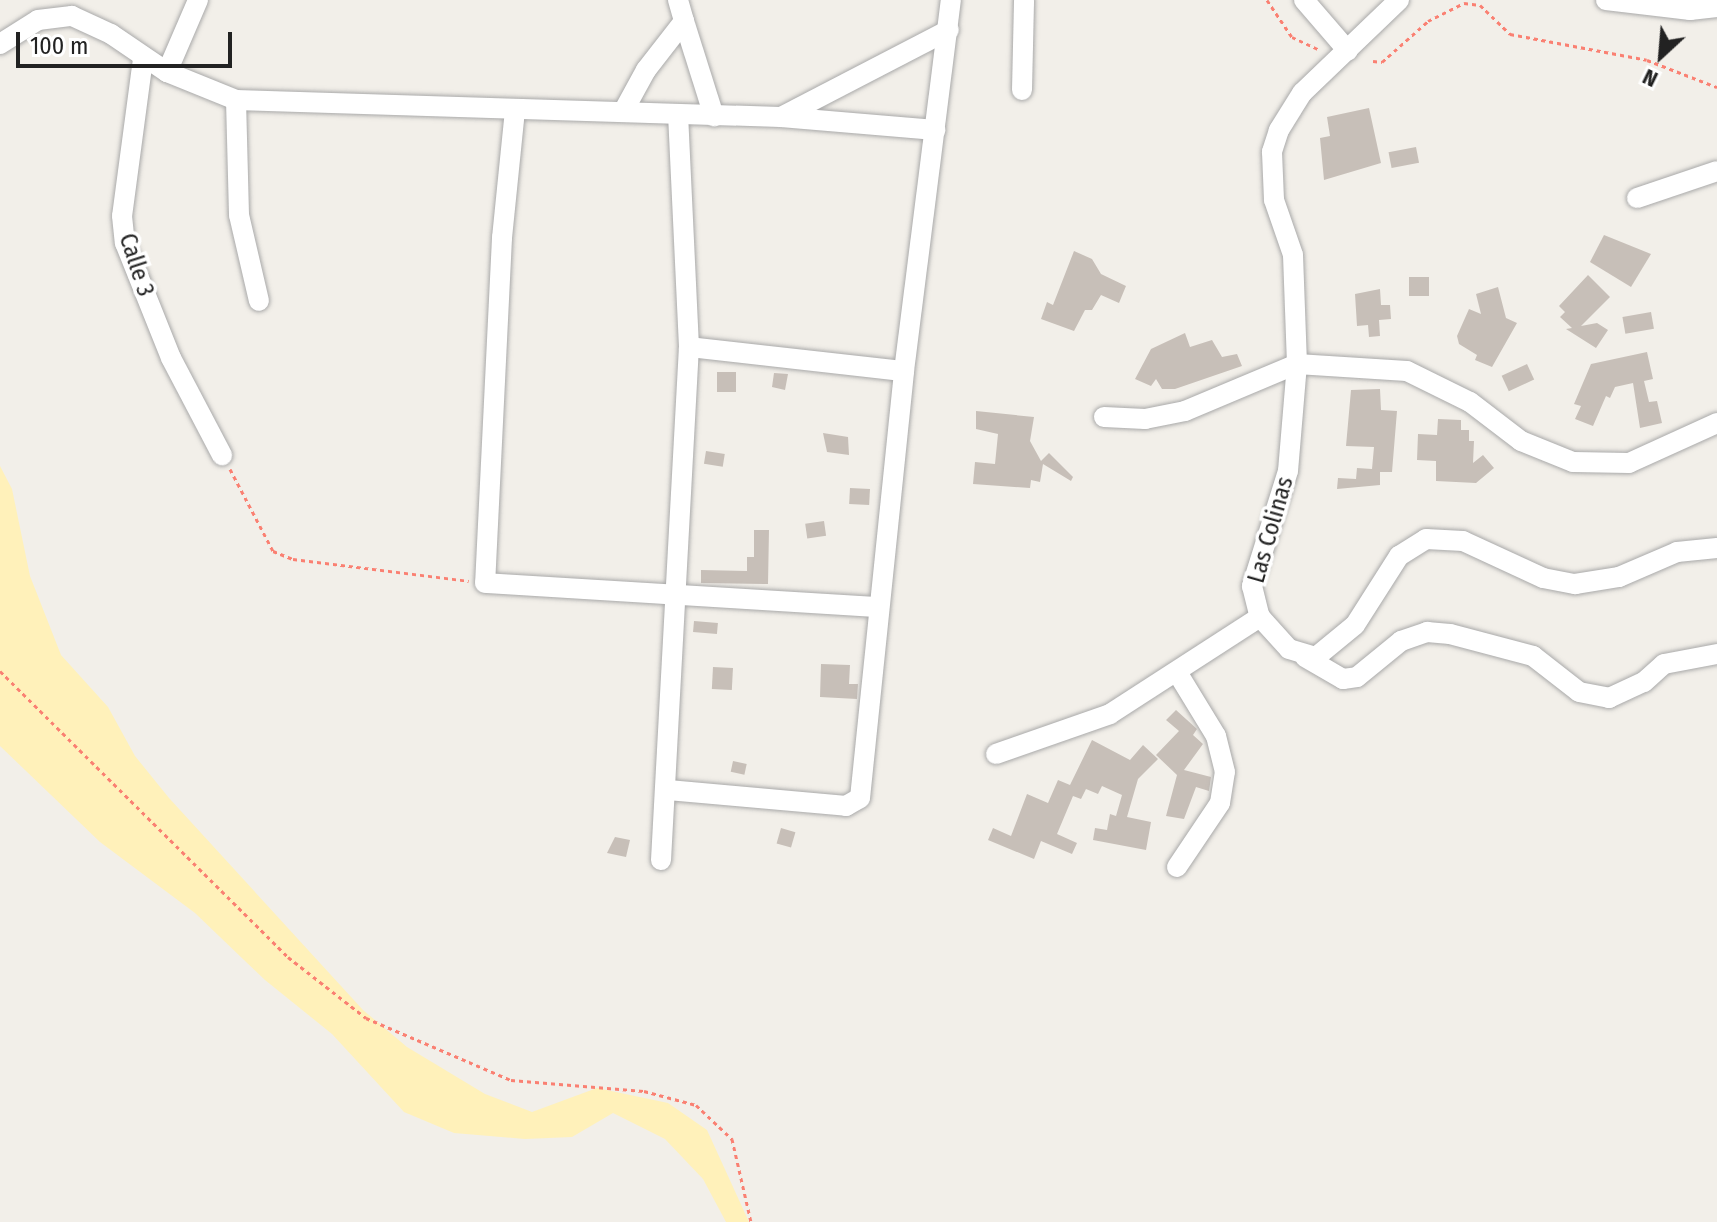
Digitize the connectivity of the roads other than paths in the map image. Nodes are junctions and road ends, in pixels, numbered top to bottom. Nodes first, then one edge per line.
1 (198, 0) edge
2 (678, 0) edge
3 (951, 0) edge
4 (1024, 0) edge
5 (1304, 0) edge
6 (1399, 0) edge
7 (1606, 0) edge
8 (1717, 7) edge
9 (684, 21) junction
10 (949, 30) junction
11 (0, 44) edge
12 (1348, 51) junction
13 (143, 59) junction
14 (167, 72) junction
15 (1022, 90) dead end
16 (236, 100) junction
17 (515, 110) junction
18 (623, 112) junction
19 (714, 116) junction
20 (678, 117) junction
21 (781, 117) junction
22 (935, 130) junction
23 (1717, 171) edge
24 (1637, 198) dead end
25 (259, 301) dead end
26 (689, 347) junction
27 (1297, 364) junction
28 (904, 371) junction
29 (1104, 417) dead end
30 (1717, 423) edge
31 (222, 455) road end
32 (1717, 548) edge
33 (677, 595) junction
34 (878, 607) junction
35 (1260, 617) junction
36 (1717, 654) edge
37 (1305, 657) junction
38 (1177, 672) junction
39 (996, 754) dead end
40 (668, 790) junction
41 (661, 860) dead end
42 (1177, 867) dead end

1 - 14 street
2 - 9 street
3 - 10 street
4 - 15 street
5 - 12 street
6 - 12 street, Las Colinas
7 - 8 street
9 - 18 street
9 - 19 street
10 - 21 street
10 - 22 street
11 - 13 street
12 - 27 street, Las Colinas
13 - 14 street
13 - 31 street, Calle 3
14 - 16 street
16 - 17 street
16 - 25 street
17 - 18 street
17 - 33 street
18 - 20 street
19 - 20 street
19 - 21 street
20 - 26 street
21 - 22 street
22 - 28 street
23 - 24 street
26 - 28 street
26 - 33 street
27 - 29 street
27 - 30 street
27 - 35 street, Las Colinas
28 - 34 street
32 - 37 street
33 - 34 street
33 - 40 street
34 - 40 street
35 - 37 street, Las Colinas
35 - 38 street
36 - 37 street, Las Colinas
38 - 39 street
38 - 42 street
40 - 41 street

